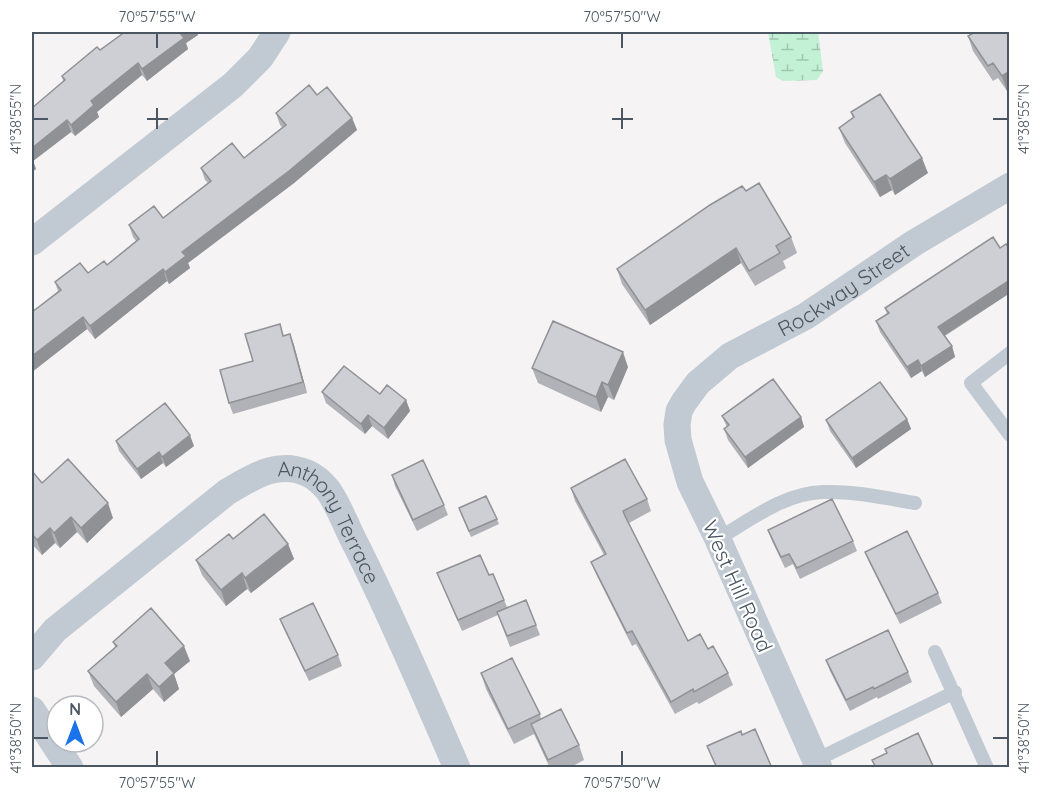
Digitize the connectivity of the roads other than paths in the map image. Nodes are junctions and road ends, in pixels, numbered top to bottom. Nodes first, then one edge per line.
1 (278, 32) edge
2 (1010, 186) edge
3 (32, 242) edge
4 (1010, 353) edge
5 (684, 402) joint
6 (1010, 435) edge
7 (915, 503) dead end
8 (718, 539) junction
9 (935, 652) dead end
10 (32, 657) edge
11 (955, 692) junction
12 (32, 710) edge
13 (818, 764) edge
14 (70, 768) edge
15 (457, 768) edge
16 (987, 768) edge

1 - 3 street
2 - 5 street, Rockway Street
4 - 6 lane
5 - 8 street, West Hill Road
7 - 8 lane
8 - 13 street, West Hill Road
9 - 11 lane
10 - 15 street, Anthony Terrace
11 - 13 lane
11 - 16 lane
12 - 14 street

